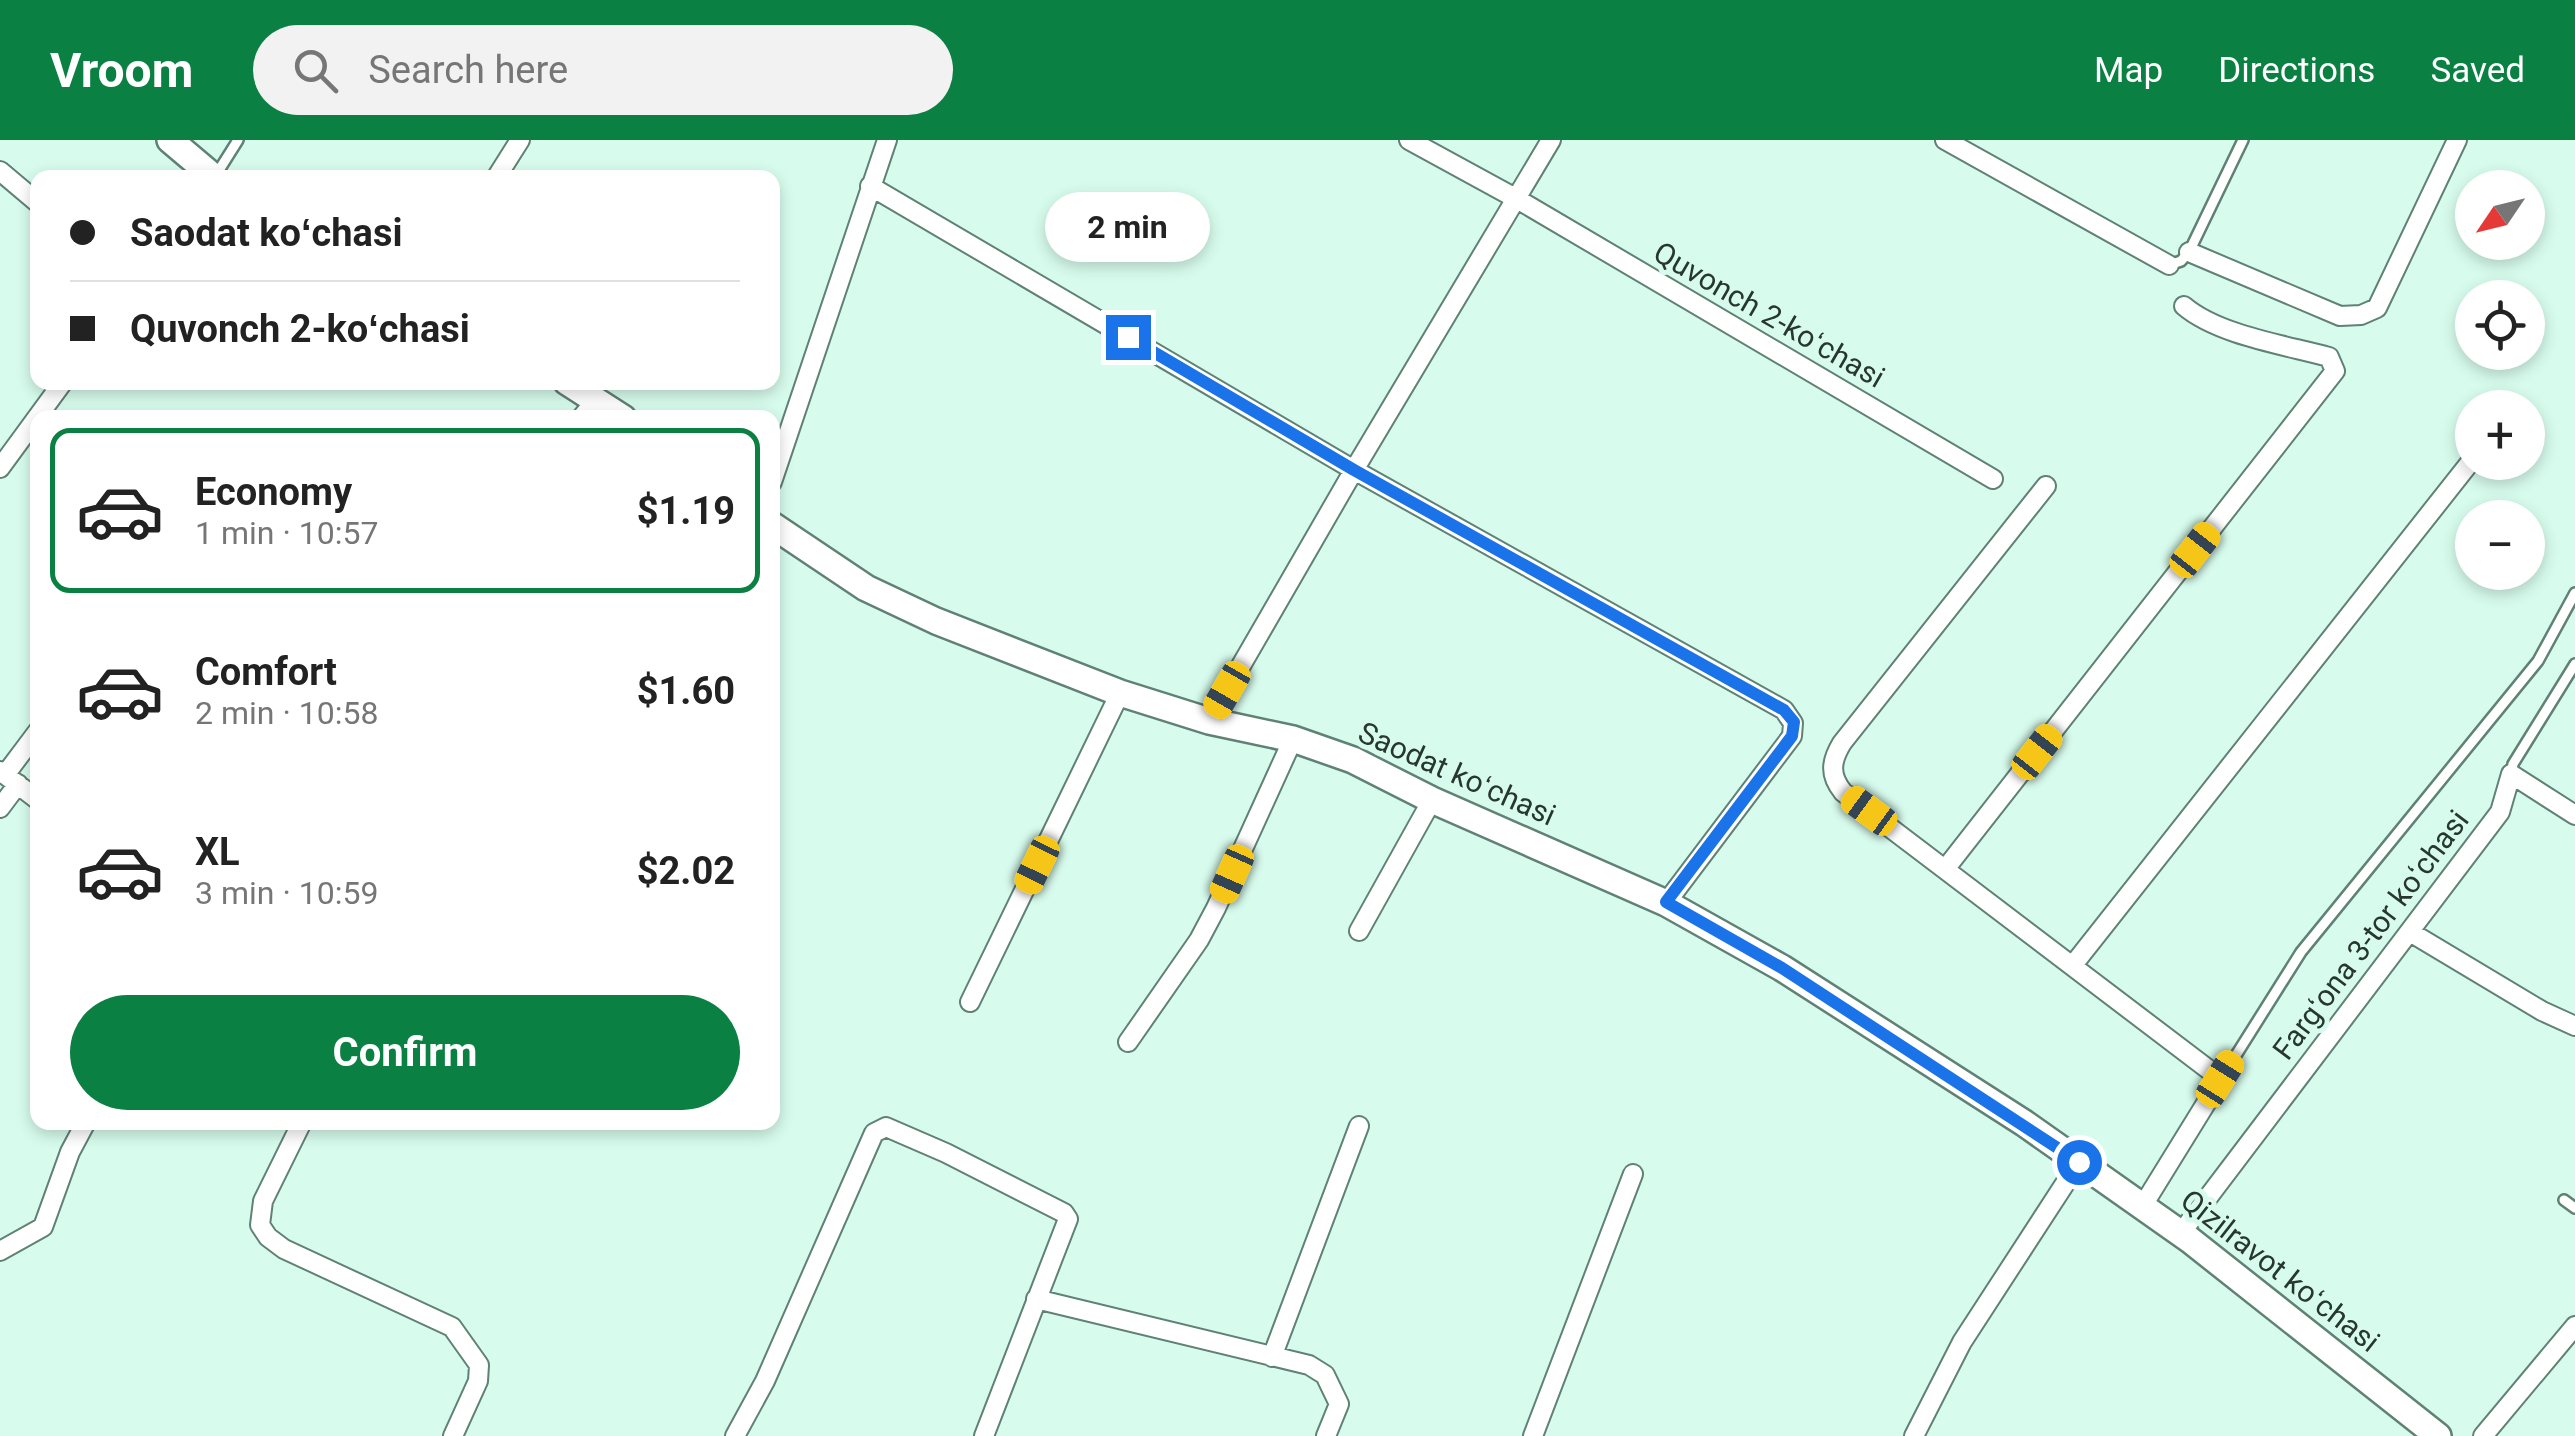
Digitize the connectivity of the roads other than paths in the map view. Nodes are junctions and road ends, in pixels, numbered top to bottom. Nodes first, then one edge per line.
1 (170, 140) edge
2 (238, 140) edge
3 (520, 140) edge
4 (886, 140) edge
5 (1409, 140) edge
6 (1551, 140) edge
7 (1944, 140) edge
8 (2243, 140) edge
9 (2457, 140) edge
10 (206, 170) edge
11 (219, 170) edge
12 (501, 170) edge
13 (0, 171) edge
14 (870, 186) junction
15 (30, 197) edge
16 (1518, 199) junction
17 (2189, 252) junction
18 (2168, 265) joint
19 (2184, 306) dead end
20 (30, 427) edge
21 (780, 458) edge
22 (0, 468) edge
23 (1354, 470) junction
24 (1992, 479) dead end
25 (2456, 480) edge
26 (2046, 486) dead end
27 (780, 530) edge
28 (2575, 593) edge
29 (2575, 664) edge
30 (1120, 694) junction
31 (1209, 722) junction
32 (1293, 739) junction
33 (30, 743) edge
34 (2511, 774) junction
35 (8, 777) edge
36 (30, 794) edge
37 (1432, 800) junction
38 (0, 808) edge
39 (2575, 815) edge
40 (1946, 868) junction
41 (1666, 902) junction
42 (1359, 931) dead end
43 (2410, 932) junction
44 (2074, 965) junction
45 (970, 1002) dead end
46 (2575, 1026) edge
47 (1128, 1042) dead end
48 (2220, 1079) junction
49 (1359, 1126) dead end
50 (82, 1130) edge
51 (298, 1130) edge
52 (2079, 1162) junction
53 (1634, 1174) dead end
54 (2564, 1200) dead end
55 (2142, 1207) junction
56 (2575, 1208) edge
57 (2181, 1233) junction
58 (0, 1250) edge
59 (1036, 1300) junction
60 (2575, 1326) edge
61 (1272, 1356) junction
62 (454, 1436) edge
63 (735, 1436) edge
64 (984, 1436) edge
65 (1326, 1436) edge
66 (1533, 1436) edge
67 (1914, 1436) edge
68 (2438, 1436) edge
69 (2483, 1436) edge

1 - 10 street
2 - 11 lane
3 - 12 street
4 - 14 street
5 - 16 street, Quvonch 2-koʻchasi
6 - 16 street
7 - 18 street
8 - 17 lane
9 - 17 street
13 - 15 street
14 - 21 street
14 - 23 street
16 - 23 street
16 - 24 street, Quvonch 2-koʻchasi
17 - 18 lane
19 - 40 street
20 - 22 street
23 - 31 street
23 - 41 street
25 - 44 street
26 - 40 street
27 - 30 street, Saodat koʻchasi
28 - 48 lane
29 - 34 lane
30 - 31 street, Saodat koʻchasi
30 - 45 street
31 - 32 street, Saodat koʻchasi
32 - 37 street, Saodat koʻchasi
32 - 47 street
33 - 35 street
34 - 39 street
34 - 43 street, Fargʻona 3-tor koʻchasi
35 - 36 street
35 - 38 street
37 - 41 street, Saodat koʻchasi
37 - 42 street
40 - 44 street
41 - 52 street, Saodat koʻchasi
43 - 46 street
43 - 57 street, Fargʻona 3-tor koʻchasi
44 - 48 street
48 - 55 street
49 - 61 street
50 - 58 street
51 - 62 street
52 - 55 street, Qizilravot koʻchasi
52 - 67 street
53 - 66 street
54 - 56 lane
55 - 57 street, Qizilravot koʻchasi
57 - 68 street, Qizilravot koʻchasi
59 - 61 street
59 - 63 street
59 - 64 street
60 - 69 street
61 - 65 street

